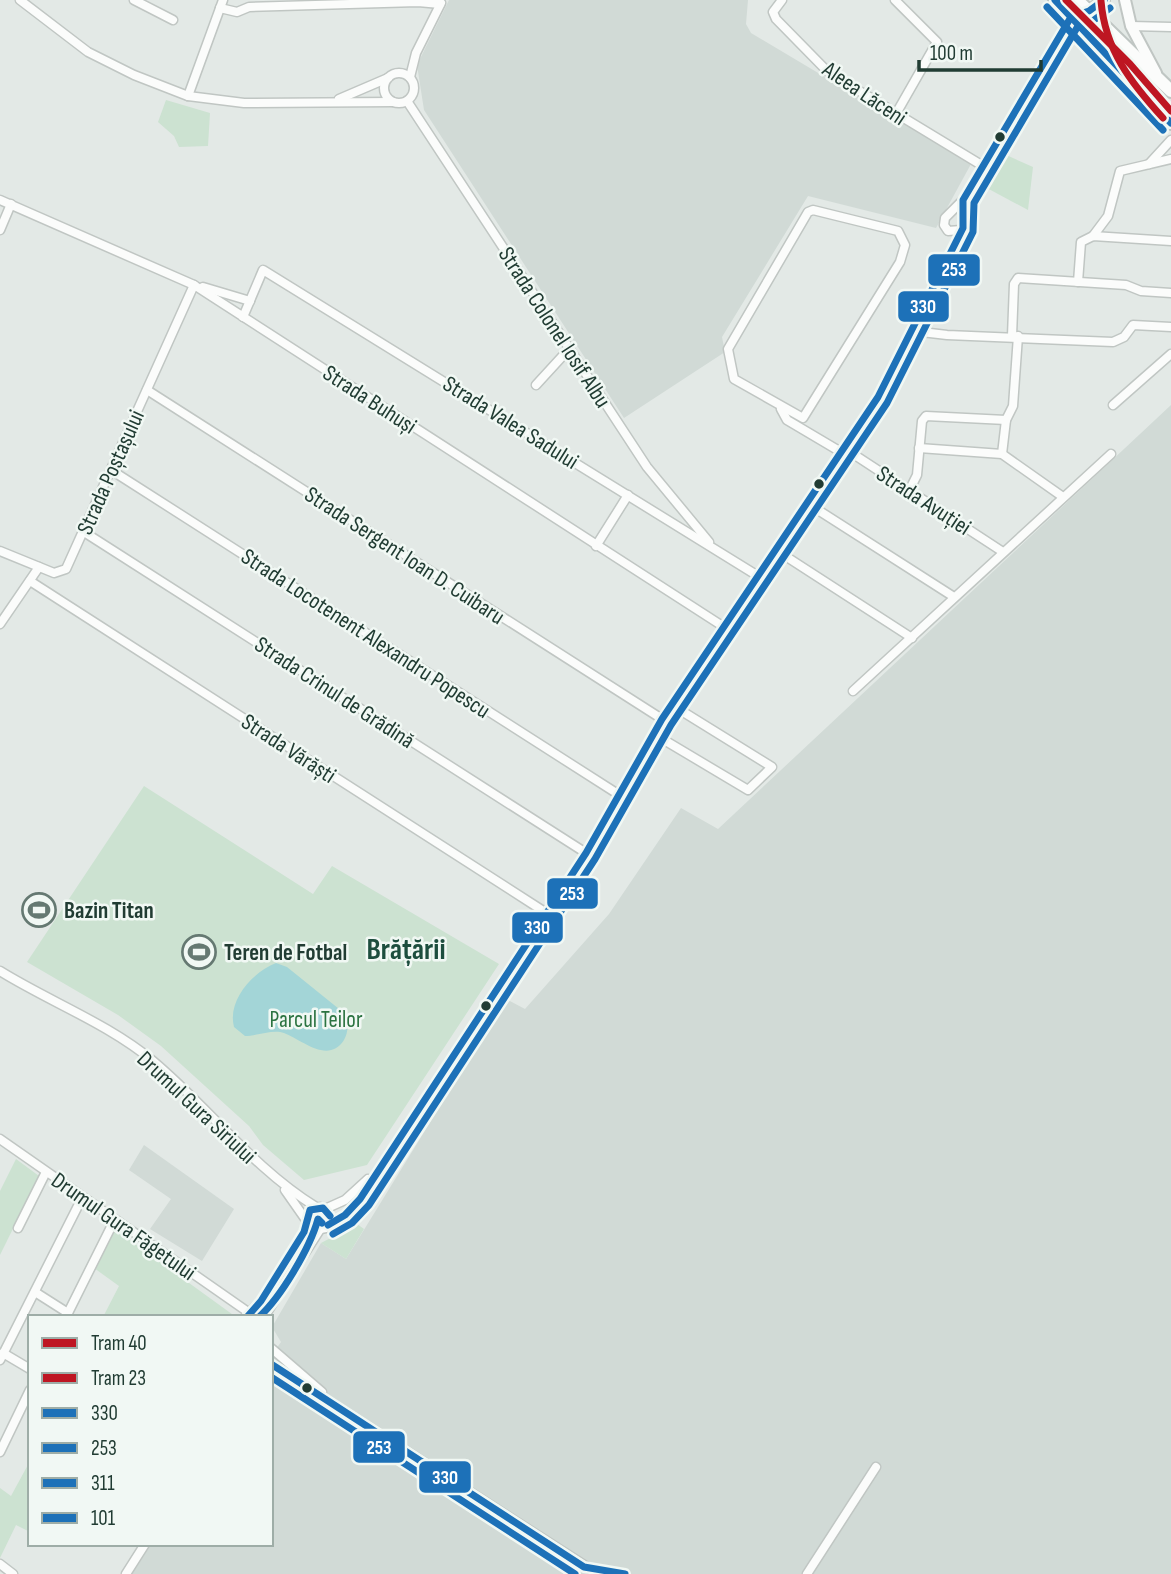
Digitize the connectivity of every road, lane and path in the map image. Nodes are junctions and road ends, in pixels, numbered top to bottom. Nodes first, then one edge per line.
1 (20, 0) edge
2 (134, 0) edge
3 (782, 0) edge
4 (895, 0) edge
5 (1055, 0) edge
6 (1104, 0) edge
7 (1125, 0) edge
8 (442, 2) edge
9 (1082, 3) edge
10 (221, 4) edge
11 (249, 4) edge
12 (1071, 17) junction
13 (173, 20) dead end
14 (1131, 26) junction
15 (1170, 27) edge
16 (416, 52) junction
17 (398, 73) junction
18 (410, 77) junction
19 (388, 78) junction
20 (1159, 78) junction
21 (1171, 91) edge
22 (188, 96) junction
23 (337, 100) junction
24 (407, 101) junction
25 (393, 102) junction
26 (897, 112) junction
27 (1171, 123) edge
28 (1171, 140) edge
29 (1171, 159) edge
30 (983, 166) junction
31 (1147, 166) junction
32 (0, 200) edge
33 (963, 200) junction
34 (11, 204) junction
35 (951, 213) junction
36 (962, 217) junction
37 (0, 230) edge
38 (961, 230) junction
39 (948, 231) junction
40 (1093, 236) junction
41 (1171, 241) edge
42 (950, 256) junction
43 (1078, 282) junction
44 (194, 285) junction
45 (1170, 293) edge
46 (250, 301) junction
47 (243, 317) junction
48 (1171, 327) edge
49 (913, 331) junction
50 (1015, 336) junction
51 (569, 349) junction
52 (1171, 354) edge
53 (536, 385) dead end
54 (147, 390) junction
55 (1113, 405) dead end
56 (779, 407) junction
57 (1006, 420) junction
58 (919, 448) junction
59 (842, 450) junction
60 (1002, 454) junction
61 (1111, 454) dead end
62 (111, 470) junction
63 (910, 489) junction
64 (628, 495) junction
65 (1063, 497) junction
66 (807, 503) junction
67 (84, 532) junction
68 (596, 546) junction
69 (713, 547) junction
70 (776, 550) junction
71 (0, 551) edge
72 (1003, 552) junction
73 (39, 567) junction
74 (758, 576) junction
75 (30, 581) junction
76 (954, 597) junction
77 (0, 624) edge
78 (724, 627) junction
79 (912, 638) junction
80 (853, 691) dead end
81 (672, 705) junction
82 (662, 719) junction
83 (654, 734) junction
84 (621, 796) junction
85 (586, 853) junction
86 (548, 914) junction
87 (0, 971) edge
88 (0, 1139) edge
89 (384, 1161) junction
90 (46, 1172) junction
91 (282, 1185) junction
92 (82, 1198) junction
93 (321, 1208) junction
94 (114, 1221) junction
95 (307, 1222) junction
96 (328, 1225) junction
97 (18, 1228) dead end
98 (318, 1231) junction
99 (35, 1292) junction
100 (250, 1312) edge
101 (67, 1315) edge
102 (265, 1315) edge
103 (273, 1350) edge
104 (2, 1357) edge
105 (273, 1365) edge
106 (28, 1368) edge
107 (28, 1394) edge
108 (342, 1410) junction
109 (0, 1452) edge
110 (876, 1467) dead end
111 (144, 1546) edge
112 (0, 1564) edge
113 (584, 1567) junction
114 (13, 1574) edge
115 (126, 1574) edge
116 (598, 1574) edge
117 (625, 1574) edge
118 (807, 1574) edge

1 - 22 street
2 - 13 street
3 - 26 street, Aleea Lăceni
4 - 26 street
5 - 12 main road
6 - 9 street
7 - 14 street
8 - 11 street
8 - 16 street
9 - 12 street
9 - 20 main road
10 - 11 street
10 - 22 street
12 - 27 main road
12 - 30 street
14 - 15 street
14 - 20 street
16 - 17 street
16 - 18 street
17 - 18 street
17 - 19 street
18 - 24 street
19 - 23 street
19 - 25 street
20 - 21 main road
22 - 23 street
23 - 25 street
24 - 25 street
24 - 51 street, Strada Colonel Iosif Albu
26 - 30 street, Aleea Lăceni
28 - 31 street
29 - 31 street
30 - 33 street
31 - 40 street
32 - 34 street, Strada Buhuși
33 - 35 street
33 - 36 street
34 - 37 street
34 - 44 street, Strada Buhuși
35 - 36 street
35 - 39 street
36 - 38 street
38 - 39 street
38 - 42 street
39 - 42 street
40 - 41 street
40 - 43 street
42 - 49 street
43 - 45 street
43 - 50 street
44 - 46 street
44 - 47 street, Strada Buhuși
44 - 54 street, Strada Poștașului
46 - 47 street
46 - 64 street, Strada Valea Sadului
47 - 68 street, Strada Buhuși
48 - 50 street
49 - 50 street
49 - 59 street
50 - 57 street
51 - 53 street
51 - 69 street, Strada Colonel Iosif Albu
52 - 55 street
54 - 62 street, Strada Poștașului
54 - 82 street, Strada Sergent Ioan D. Cuibaru
56 - 56 street, Strada Avuției
56 - 59 street, Strada Avuției
57 - 58 street
57 - 60 street
58 - 60 street
58 - 63 street
59 - 63 street, Strada Avuției
59 - 66 street
60 - 65 street
61 - 65 street
62 - 67 street, Strada Poștașului
62 - 84 street, Strada Locotenent Alexandru Popescu
63 - 72 street, Strada Avuției
64 - 68 street
64 - 69 street, Strada Valea Sadului
65 - 72 street
66 - 70 street
66 - 76 street
67 - 73 street, Strada Poștașului
67 - 85 street, Strada Crinul de Grădină
68 - 78 street, Strada Buhuși
69 - 74 street, Strada Valea Sadului
70 - 74 street
70 - 79 street
71 - 73 street
72 - 76 street
73 - 75 street
74 - 78 street
75 - 77 street
75 - 86 street, Strada Vărăști
76 - 79 street
78 - 81 street
79 - 80 street
81 - 82 street
81 - 83 street
82 - 83 street
83 - 84 street
84 - 85 street
85 - 86 street
86 - 89 street
87 - 91 street, Drumul Gura Siriului
88 - 90 street, Drumul Gura Făgetului
89 - 93 street
89 - 96 street
90 - 92 street, Drumul Gura Făgetului
90 - 97 street
91 - 93 street, Drumul Gura Siriului
91 - 95 street, Drumul Gura Siriului
92 - 94 street, Drumul Gura Făgetului
92 - 99 street
93 - 95 street
93 - 96 street
94 - 100 street, Drumul Gura Făgetului
94 - 101 street
95 - 98 street
95 - 100 street
96 - 98 street
98 - 102 street
99 - 101 street
99 - 104 street
103 - 108 street
104 - 106 street
105 - 108 street
107 - 109 street
108 - 113 street
110 - 118 street
111 - 115 street
112 - 114 street
113 - 116 street
113 - 117 street

